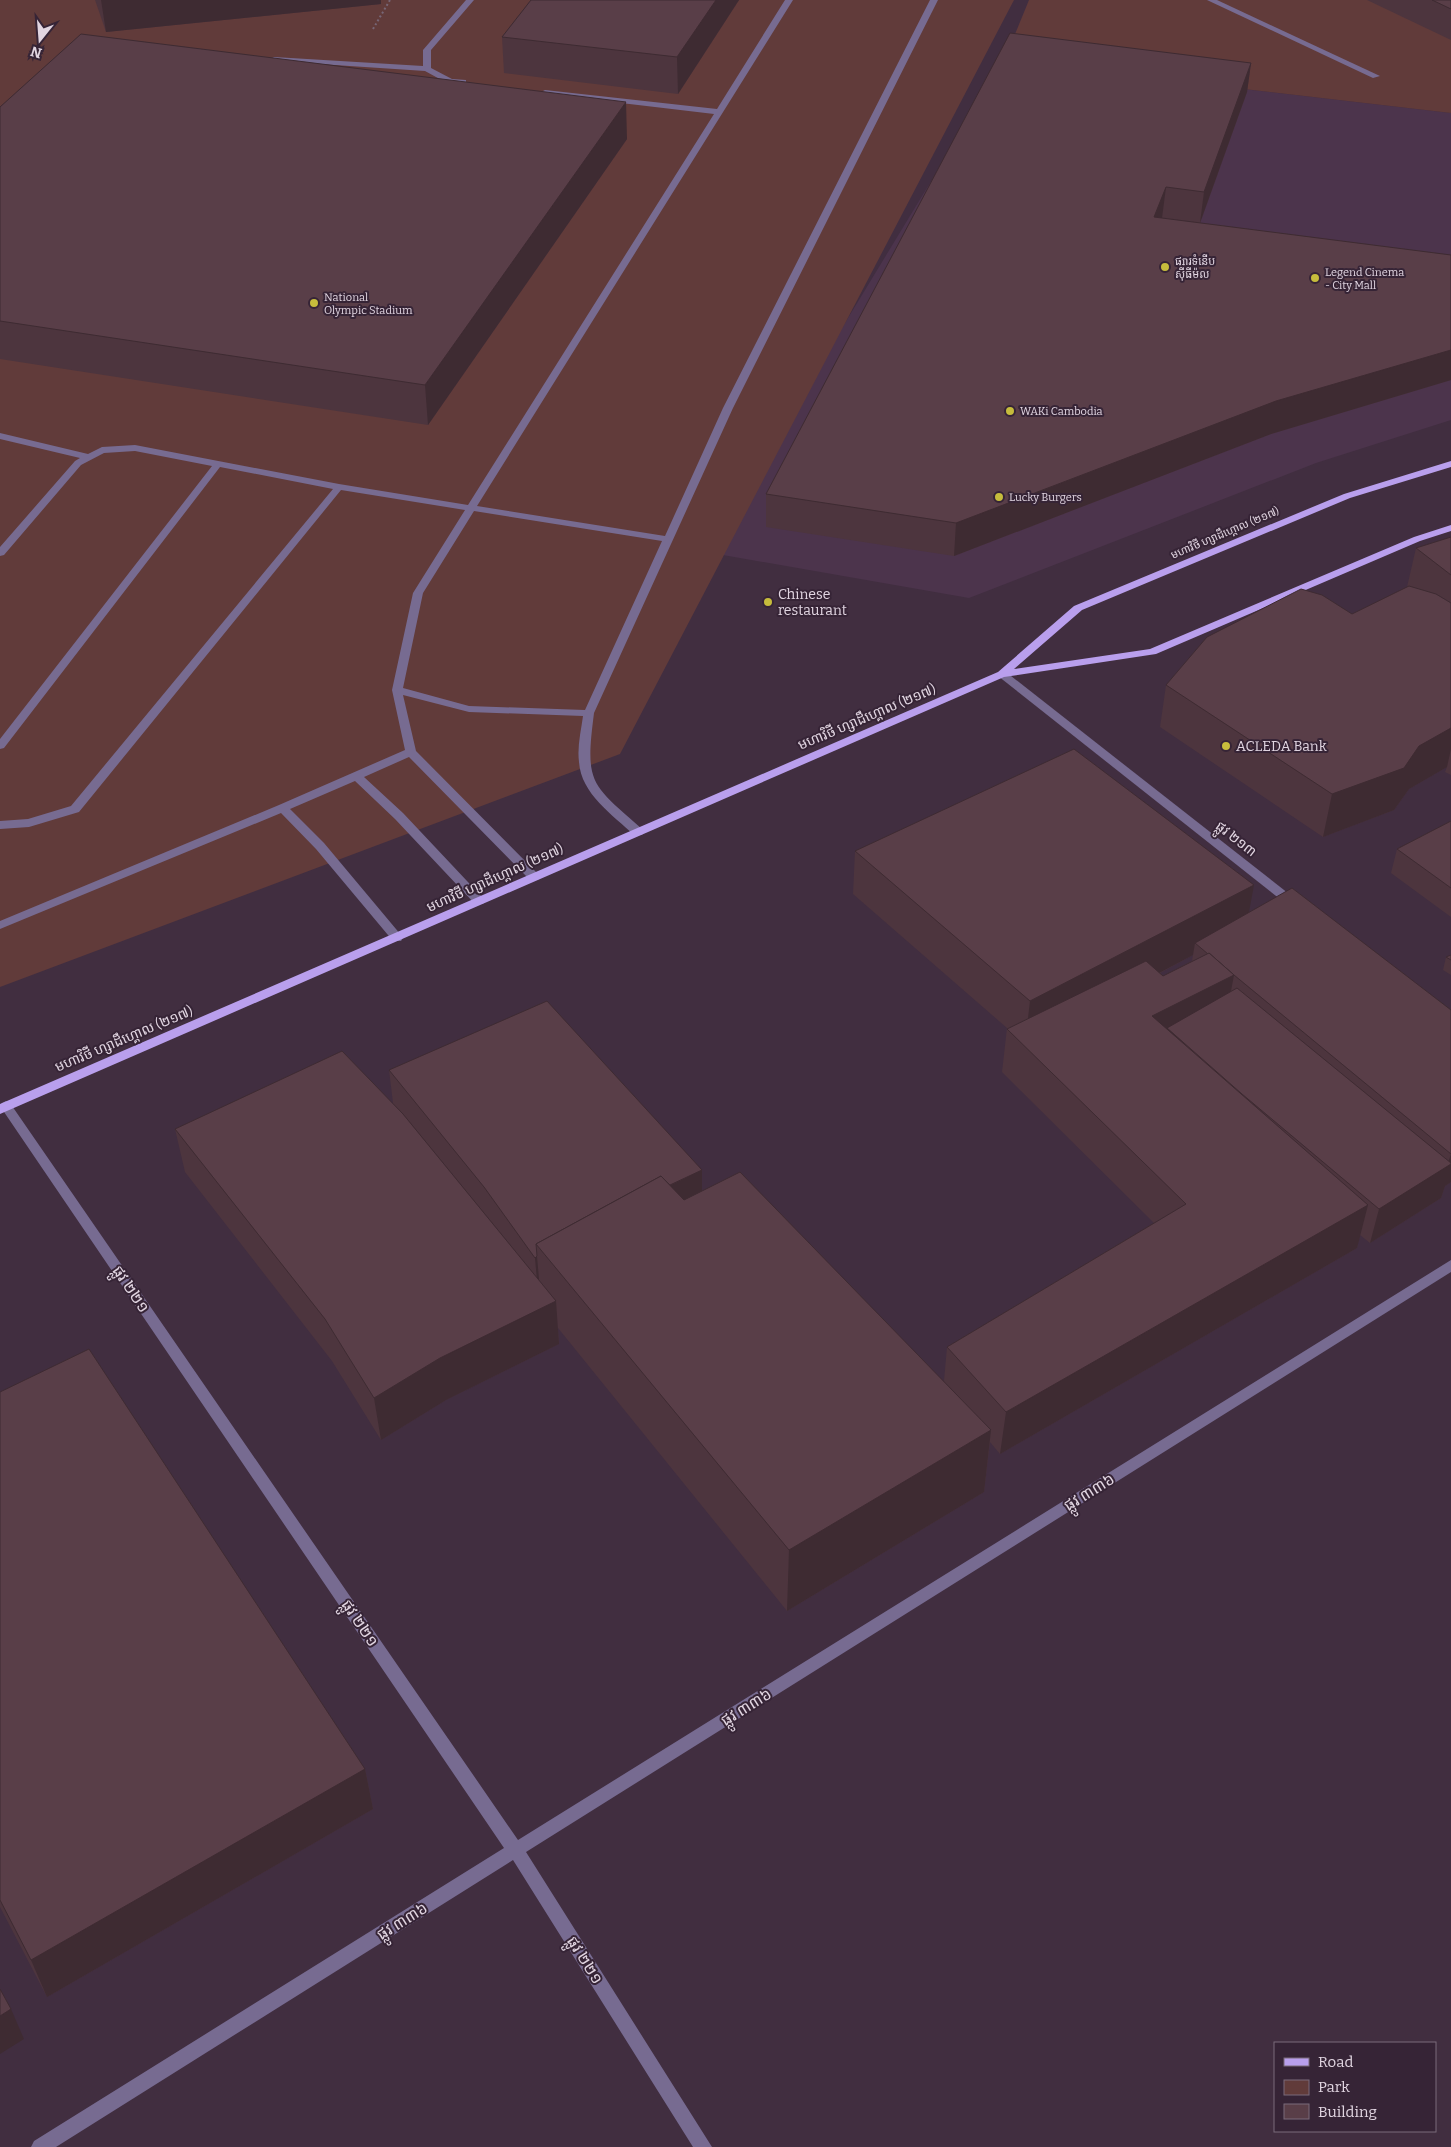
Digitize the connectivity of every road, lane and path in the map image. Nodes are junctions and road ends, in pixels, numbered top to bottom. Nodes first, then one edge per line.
1 (470, 0) edge
2 (789, 0) edge
3 (934, 0) edge
4 (1211, 0) edge
5 (261, 58) edge
6 (427, 69) junction
7 (1376, 76) dead end
8 (470, 83) edge
9 (540, 91) edge
10 (718, 112) junction
11 (0, 436) edge
12 (89, 457) junction
13 (218, 464) junction
14 (1451, 464) edge
15 (339, 487) junction
16 (472, 509) junction
17 (1451, 528) edge
18 (668, 539) junction
19 (0, 553) edge
20 (1002, 674) junction
21 (397, 690) junction
22 (589, 712) junction
23 (0, 746) edge
24 (411, 752) junction
25 (357, 776) junction
26 (283, 808) junction
27 (0, 825) edge
28 (638, 832) junction
29 (534, 877) junction
30 (479, 902) junction
31 (1304, 912) edge
32 (0, 925) edge
33 (397, 938) junction
34 (3, 1108) edge
35 (1451, 1265) edge
36 (516, 1851) junction
37 (40, 2147) edge
38 (703, 2147) edge

1 - 6 street
2 - 10 street
3 - 18 street
4 - 7 street
5 - 6 street
6 - 8 street
9 - 10 street
10 - 16 street
11 - 12 street
12 - 13 street
12 - 19 street
13 - 15 street
13 - 23 street
14 - 20 main road, មហាវិថី ហ្សាដឹហ្គោល (២១៧)
15 - 16 street
15 - 27 street
16 - 18 street
16 - 21 street
17 - 20 main road, មហាវិថី ហ្សាដឹហ្គោល (២១៧)
18 - 22 street
20 - 28 main road, មហាវិថី ហ្សាដឹហ្គោល (២១៧)
20 - 31 street, ផ្លូវ ២១៣
21 - 22 street
21 - 24 street
22 - 28 street
24 - 25 street
24 - 29 street
25 - 26 street
25 - 30 street
26 - 32 street
26 - 33 street
28 - 29 main road, មហាវិថី ហ្សាដឹហ្គោល (២១៧)
29 - 30 main road, មហាវិថី ហ្សាដឹហ្គោល (២១៧)
30 - 33 main road, មហាវិថី ហ្សាដឹហ្គោល (២១៧)
33 - 34 main road, មហាវិថី ហ្សាដឹហ្គោល (២១៧)
34 - 36 street, ផ្លូវ ២២១
35 - 36 street, ផ្លូវ ៣៣៦
36 - 37 street, ផ្លូវ ៣៣៦
36 - 38 street, ផ្លូវ ២២១

